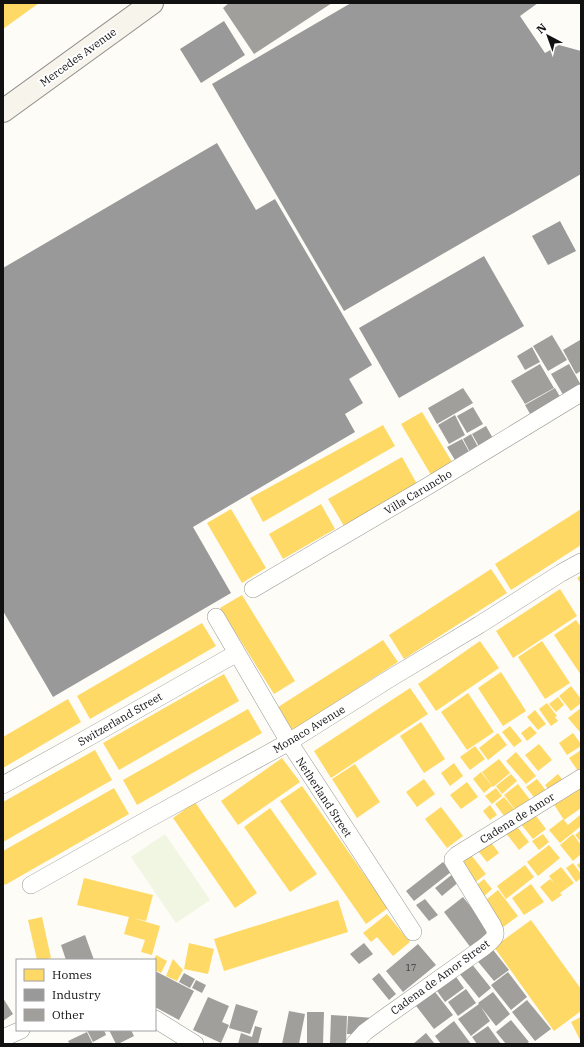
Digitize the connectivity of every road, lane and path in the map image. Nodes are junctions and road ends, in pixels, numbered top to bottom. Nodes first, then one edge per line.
1 (152, 3) edge
2 (3, 111) edge
3 (581, 393) edge
4 (581, 562) edge
5 (254, 589) dead end
6 (216, 617) dead end
7 (237, 653) junction
8 (288, 742) junction
9 (581, 778) edge
10 (3, 785) edge
11 (453, 859) joint
12 (31, 885) dead end
13 (413, 932) dead end
14 (156, 1020) edge
15 (19, 1031) edge
16 (3, 1038) edge
17 (195, 1044) edge
18 (354, 1044) edge

1 - 2 main road, Mercedes Avenue
3 - 5 street, Villa Caruncho
4 - 8 street, Monaco Avenue
6 - 7 street, Netherland Street
7 - 8 street, Netherland Street
7 - 10 street, Switzerland Street
8 - 12 street, Monaco Avenue
8 - 13 street, Netherland Street
9 - 11 street, Cadena de Amor
11 - 18 street, Cadena de Amor Street
14 - 17 street
15 - 16 street

